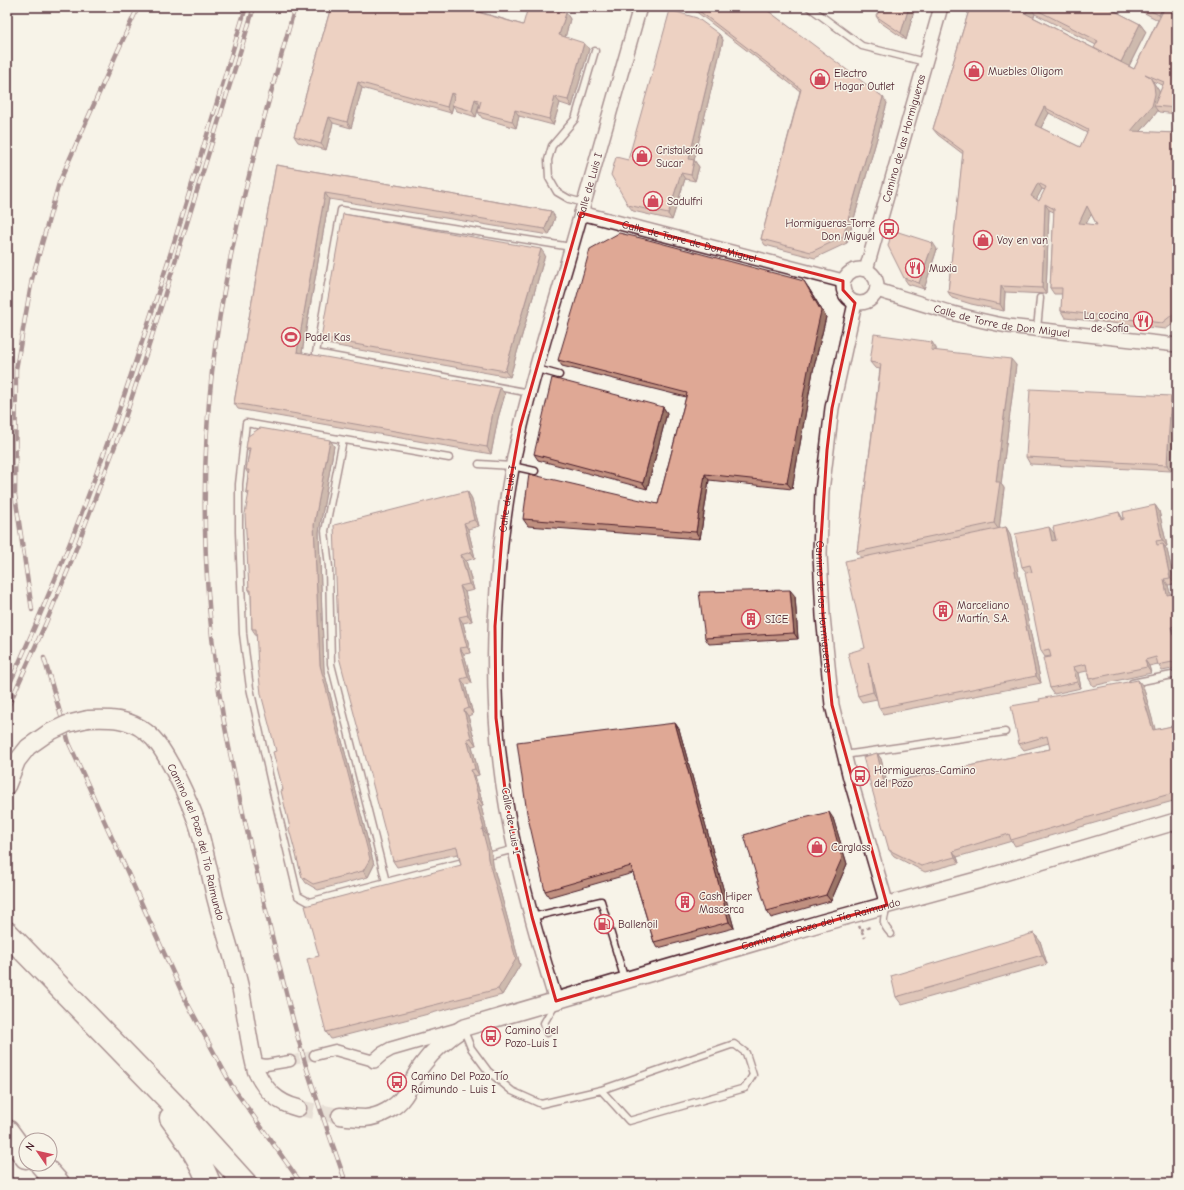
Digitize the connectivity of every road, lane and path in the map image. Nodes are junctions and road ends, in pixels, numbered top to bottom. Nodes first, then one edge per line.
1 (640, 7) edge
2 (809, 7) edge
3 (941, 7) edge
4 (595, 50) dead end
5 (925, 62) junction
6 (583, 208) junction
7 (571, 247) junction
8 (866, 270) junction
9 (843, 281) junction
10 (877, 290) junction
11 (1040, 298) edge
12 (856, 303) junction
13 (1037, 329) junction
14 (1177, 345) edge
15 (537, 369) junction
16 (559, 375) dead end
17 (530, 392) junction
18 (343, 440) junction
19 (449, 458) dead end
20 (479, 464) dead end
21 (512, 466) junction
22 (535, 471) dead end
23 (1177, 674) edge
24 (1124, 685) edge
25 (1005, 732) dead end
26 (844, 755) junction
27 (7, 786) edge
28 (1177, 821) edge
29 (515, 849) junction
30 (492, 854) dead end
31 (463, 862) edge
32 (386, 882) junction
33 (887, 906) junction
34 (532, 917) junction
35 (857, 924) dead end
36 (870, 927) dead end
37 (861, 930) junction
38 (7, 933) edge
39 (891, 934) dead end
40 (865, 938) dead end
41 (625, 981) junction
42 (556, 1001) junction
43 (464, 1028) junction
44 (547, 1033) dead end
45 (115, 1045) junction
46 (315, 1055) tunnel mouth
47 (290, 1061) tunnel mouth
48 (374, 1061) joint
49 (254, 1063) junction
50 (601, 1090) junction
51 (298, 1108) tunnel mouth
52 (340, 1116) tunnel mouth
53 (7, 1125) edge
54 (7, 1131) edge
55 (18, 1138) edge
56 (18, 1146) edge
57 (37, 1172) edge
58 (48, 1172) edge
59 (45, 1183) edge
60 (58, 1183) edge
61 (209, 1183) edge
62 (245, 1183) edge

1 - 6 street, Calle de Luis I
2 - 5 lane
3 - 5 street, Camino de las Hormigueras
4 - 6 lane
5 - 8 street, Camino de las Hormigueras
6 - 7 street, Calle de Luis I
6 - 9 street, Calle de Torre de Don Miguel
7 - 15 street, Calle de Luis I
7 - 17 lane
8 - 9 street
8 - 10 street
9 - 12 street
10 - 12 street
10 - 13 street, Calle de Torre de Don Miguel
11 - 13 lane
12 - 26 street, Camino de las Hormigueras
13 - 14 street, Calle de Torre de Don Miguel
15 - 16 lane
15 - 17 street, Calle de Luis I
17 - 21 street, Calle de Luis I
18 - 19 lane
18 - 32 lane
18 - 32 lane
20 - 21 lane
21 - 22 lane
21 - 29 street, Calle de Luis I
23 - 24 lane
25 - 26 lane
26 - 33 street, Camino de las Hormigueras
27 - 49 street, Camino del Pozo del Tío Raimundo, bridge
28 - 33 street, Camino del Pozo del Tío Raimundo
29 - 30 lane
29 - 34 street, Calle de Luis I
31 - 32 lane
33 - 39 lane
33 - 41 street, Camino del Pozo del Tío Raimundo
34 - 41 lane
34 - 42 street, Calle de Luis I
35 - 37 path
36 - 37 path
37 - 40 path
38 - 45 highway
41 - 42 street, Camino del Pozo del Tío Raimundo
42 - 43 street, Camino del Pozo del Tío Raimundo
42 - 44 lane
43 - 48 street, Camino del Pozo del Tío Raimundo
43 - 50 lane
43 - 52 street, Camino del Pozo del Tío Raimundo
45 - 61 highway
45 - 62 highway
46 - 48 street, Camino del Pozo del Tío Raimundo
47 - 49 street
49 - 51 street, Camino del Pozo del Tío Raimundo
50 - 50 lane
53 - 55 highway
54 - 56 highway
57 - 59 highway
58 - 60 highway

